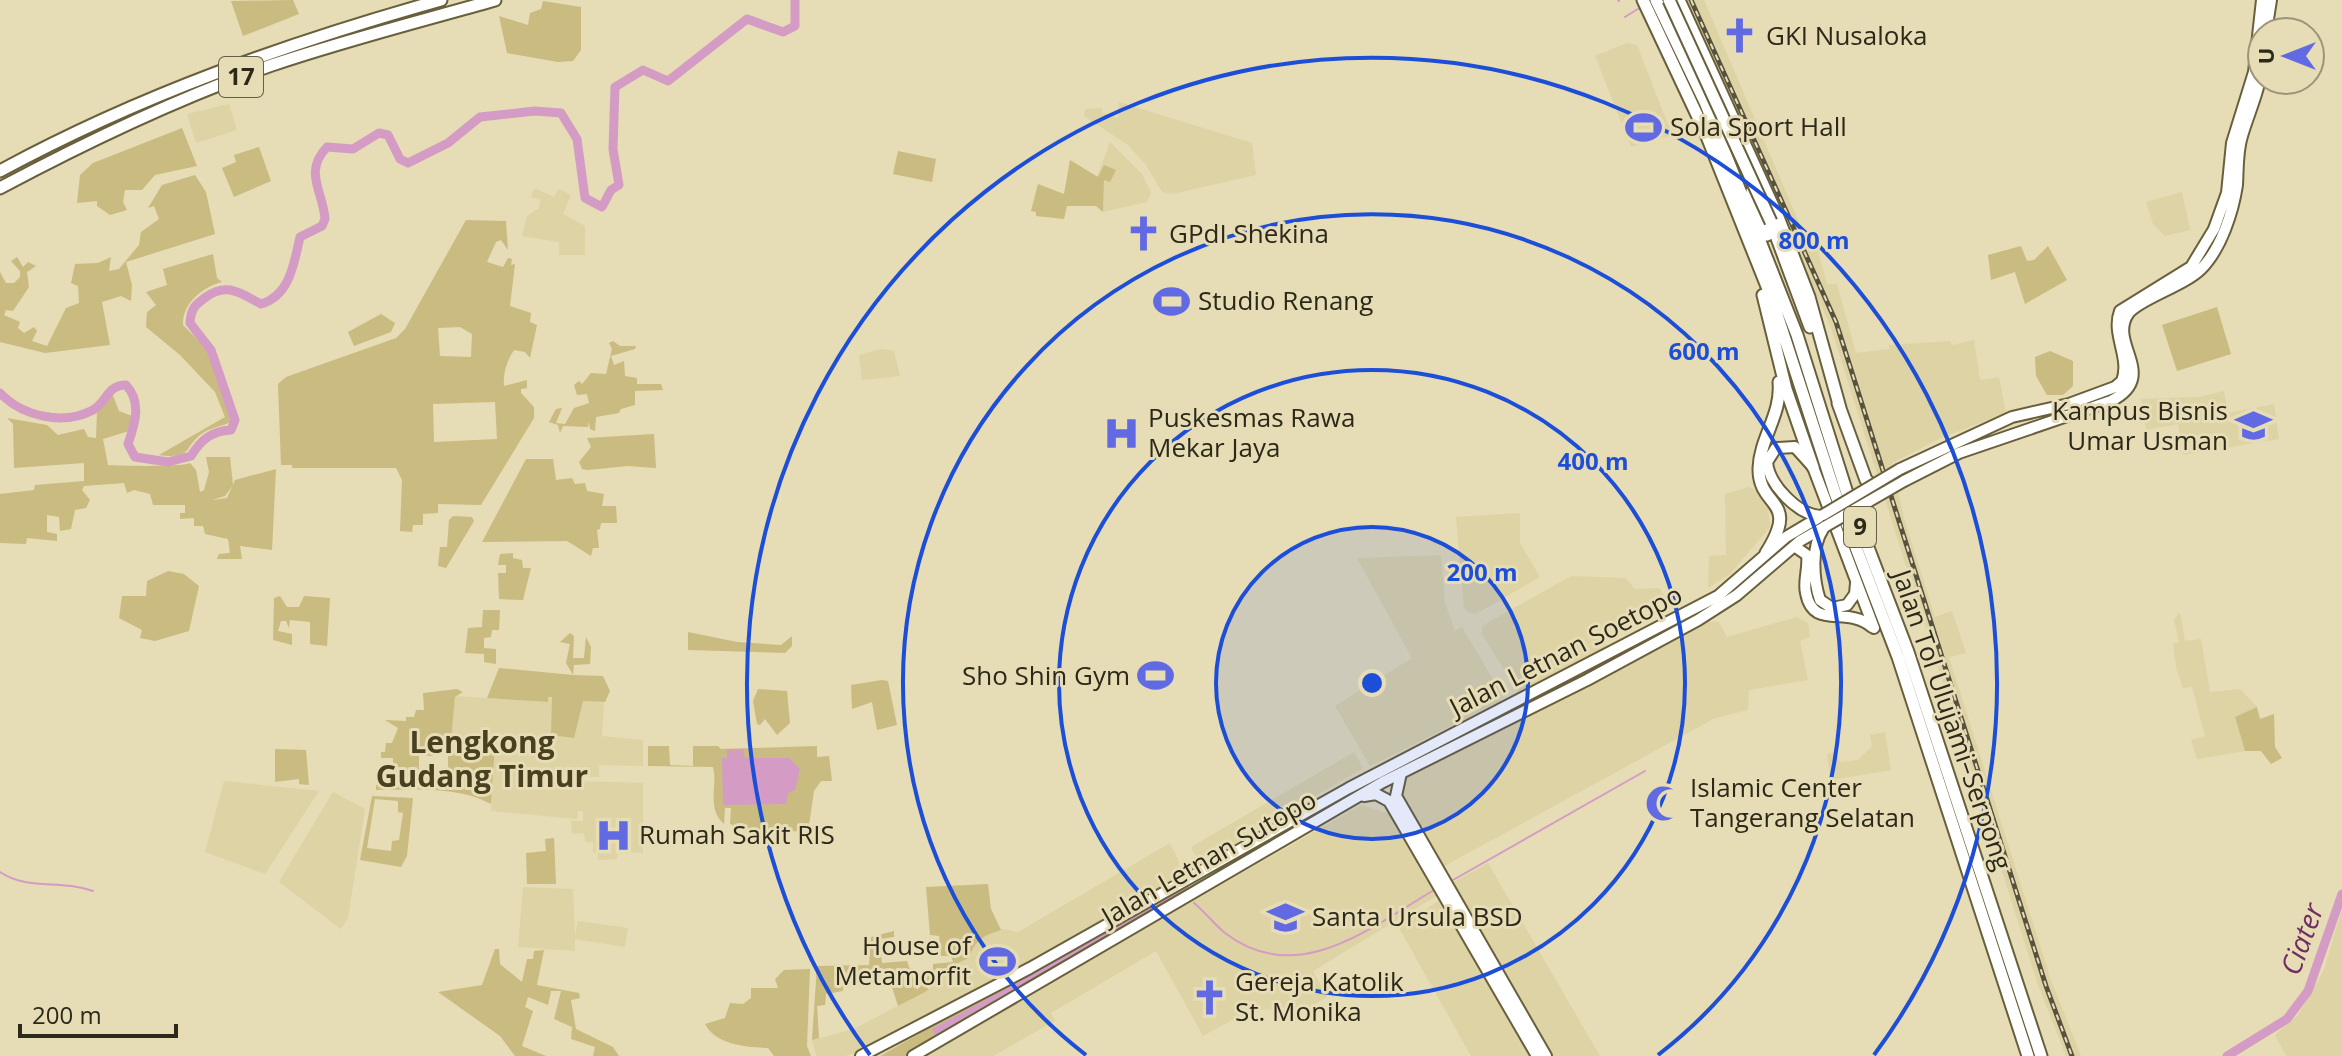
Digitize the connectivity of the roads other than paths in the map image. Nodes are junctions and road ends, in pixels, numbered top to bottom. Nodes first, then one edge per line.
1 (441, 0) edge
2 (495, 0) edge
3 (2262, 0) edge
4 (1662, 3) edge
5 (1707, 62) junction
6 (2256, 96) edge
7 (2238, 135) junction
8 (0, 171) edge
9 (0, 188) edge
10 (1739, 213) junction
11 (2191, 277) junction
12 (2209, 278) dead end
13 (1797, 335) junction
14 (1777, 356) junction
15 (1840, 408) junction
16 (2004, 422) junction
17 (2027, 430) junction
18 (1813, 467) junction
19 (1872, 485) junction
20 (1824, 521) junction
21 (1794, 546) junction
22 (1766, 553) junction
23 (1856, 577) junction
24 (1591, 663) junction
25 (1598, 674) junction
26 (1533, 707) joint
27 (1401, 773) junction
28 (1356, 798) junction
29 (1315, 807) joint
30 (1523, 1023) junction
31 (861, 1056) edge
32 (913, 1056) edge
33 (1537, 1056) edge
34 (1546, 1056) edge
35 (2028, 1056) edge
36 (2041, 1056) edge

1 - 8 highway, 17
2 - 9 highway, 17
3 - 7 main road
4 - 5 highway
4 - 10 highway, Jalan Tol Ulujami–Serpong / 9
4 - 13 highway, Jalan Tol Ulujami–Serpong / 9
4 - 15 highway, bridge
5 - 13 highway
5 - 15 highway
6 - 7 main road
7 - 11 main road
7 - 16 main road
10 - 14 highway
10 - 35 highway, Jalan Tol Ulujami–Serpong / 9
11 - 12 main road
11 - 17 main road
13 - 36 highway, Jalan Tol Ulujami–Serpong / 9
14 - 18 highway
14 - 22 highway
15 - 19 highway
16 - 17 main road
16 - 19 main road, bridge
17 - 20 main road, bridge
18 - 20 main road
18 - 23 main road
19 - 20 main road, bridge
20 - 21 main road
20 - 22 main road, Jalan Letnan Soetopo
20 - 23 main road
21 - 23 main road
21 - 25 main road, Jalan Letnan Soetopo
22 - 24 main road, Jalan Letnan Soetopo
24 - 25 main road
24 - 29 main road, Jalan Letnan Soetopo
25 - 26 main road, Jalan Letnan Soetopo
26 - 27 main road, Jalan Letnan Sutopo
27 - 28 main road, Jalan Letnan Sutopo
27 - 30 main road
28 - 30 main road
28 - 32 main road, Jalan Letnan Sutopo
29 - 31 main road, Jalan Letnan Sutopo
30 - 33 main road
30 - 34 main road

